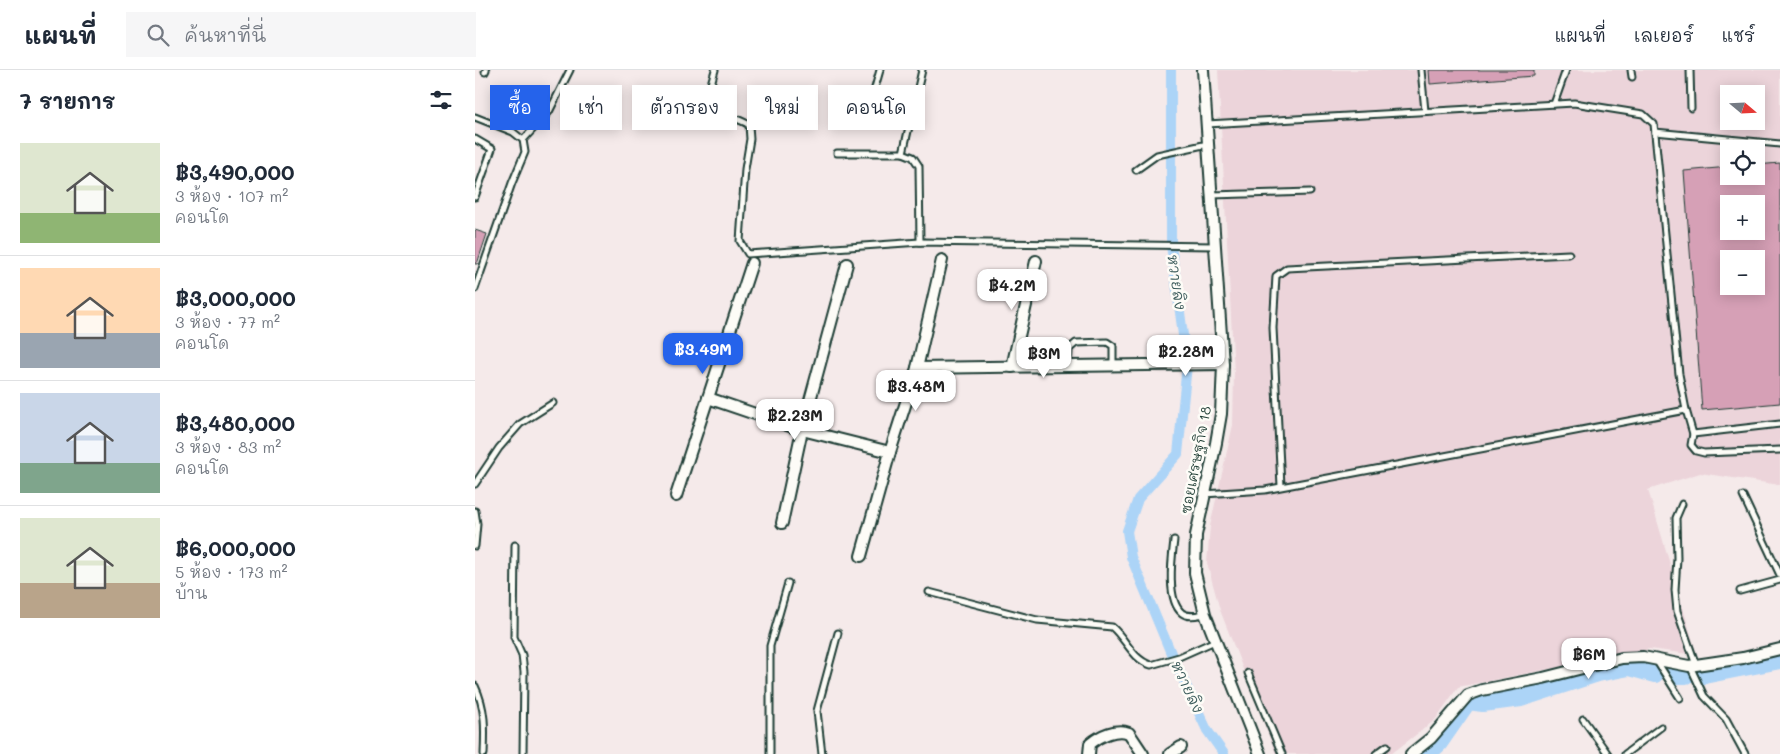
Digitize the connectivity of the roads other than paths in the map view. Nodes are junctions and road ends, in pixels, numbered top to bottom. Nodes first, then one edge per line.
1 (570, 70) edge
2 (715, 70) edge
3 (880, 70) edge
4 (922, 70) edge
5 (1202, 70) edge
6 (1421, 70) edge
7 (1566, 70) edge
8 (1631, 70) edge
9 (1690, 70) edge
10 (1632, 77) dead end
11 (876, 85) edge
12 (1554, 104) junction
13 (1691, 108) dead end
14 (1425, 111) junction
15 (475, 117) edge
16 (1207, 124) junction
17 (1655, 132) junction
18 (475, 139) edge
19 (523, 140) junction
20 (1209, 144) junction
21 (1780, 144) edge
22 (837, 152) dead end
23 (903, 152) junction
24 (1136, 170) dead end
25 (1310, 192) dead end
26 (1213, 195) junction
27 (475, 197) edge
28 (920, 242) junction
29 (1215, 246) junction
30 (1569, 254) dead end
31 (942, 260) dead end
32 (1036, 260) dead end
33 (752, 263) dead end
34 (847, 264) dead end
35 (475, 289) edge
36 (1223, 364) junction
37 (1069, 366) junction
38 (1113, 366) junction
39 (1012, 367) junction
40 (917, 368) junction
41 (708, 398) junction
42 (553, 403) dead end
43 (1686, 410) junction
44 (1780, 424) edge
45 (801, 430) junction
46 (1693, 434) junction
47 (1780, 450) edge
48 (890, 452) junction
49 (475, 484) edge
50 (1281, 486) junction
51 (1203, 494) junction
52 (676, 496) dead end
53 (1743, 496) dead end
54 (1683, 504) dead end
55 (475, 511) edge
56 (782, 523) dead end
57 (1175, 540) dead end
58 (515, 545) dead end
59 (475, 546) edge
60 (861, 556) dead end
61 (1780, 575) edge
62 (1780, 580) edge
63 (789, 582) dead end
64 (1740, 591) dead end
65 (929, 592) dead end
66 (1205, 614) junction
67 (838, 633) dead end
68 (1216, 641) junction
69 (1780, 649) edge
70 (1656, 660) junction
71 (1693, 665) junction
72 (1248, 674) dead end
73 (475, 686) edge
74 (1680, 698) dead end
75 (1583, 719) dead end
76 (1661, 727) dead end
77 (1387, 746) dead end
78 (1181, 747) dead end
79 (484, 754) edge
80 (523, 754) edge
81 (770, 754) edge
82 (821, 754) edge
83 (1089, 754) edge
84 (1143, 754) edge
85 (1170, 754) edge
86 (1260, 754) edge
87 (1282, 754) edge
88 (1376, 754) edge
89 (1411, 754) edge
90 (1608, 754) edge
91 (1625, 754) edge
92 (1745, 754) edge

1 - 19 lane
2 - 28 lane
3 - 11 lane
4 - 23 lane
5 - 16 street, ซอยเศรษฐกิจ 18
6 - 14 lane
7 - 12 lane
8 - 10 lane
9 - 13 lane
12 - 14 lane
12 - 17 lane
14 - 16 lane
15 - 19 lane
16 - 20 street, ซอยเศรษฐกิจ 18
17 - 21 lane
17 - 43 lane
18 - 27 lane
19 - 35 lane
20 - 24 lane
20 - 26 street, ซอยเศรษฐกิจ 18
22 - 23 lane
23 - 28 lane
25 - 26 lane
26 - 29 street, ซอยเศรษฐกิจ 18
28 - 29 lane
29 - 36 street, ซอยเศรษฐกิจ 18
30 - 50 lane
31 - 40 street
32 - 39 street
33 - 41 street
34 - 45 street
36 - 38 street
36 - 51 street, ซอยเศรษฐกิจ 18
37 - 38 street
37 - 38 lane
37 - 39 street
39 - 40 street
40 - 48 street
41 - 45 street
41 - 52 street
42 - 49 lane
43 - 46 lane
43 - 50 lane
44 - 46 lane
45 - 48 street
45 - 56 street
46 - 47 lane
48 - 60 street
50 - 51 lane
51 - 66 street, ซอยเศรษฐกิจ 18
53 - 61 lane
54 - 71 lane
55 - 59 lane
57 - 66 lane
58 - 80 lane
62 - 64 lane
63 - 81 lane
65 - 68 lane
66 - 68 street, ซอยเศรษฐกิจ 18
67 - 82 lane
68 - 86 street, ซอยเศรษฐกิจ 18
69 - 71 street
70 - 71 street
70 - 74 lane
70 - 89 street
71 - 92 lane
72 - 87 lane
73 - 79 lane
75 - 90 lane
76 - 91 lane
77 - 88 lane
78 - 85 street
83 - 84 street

